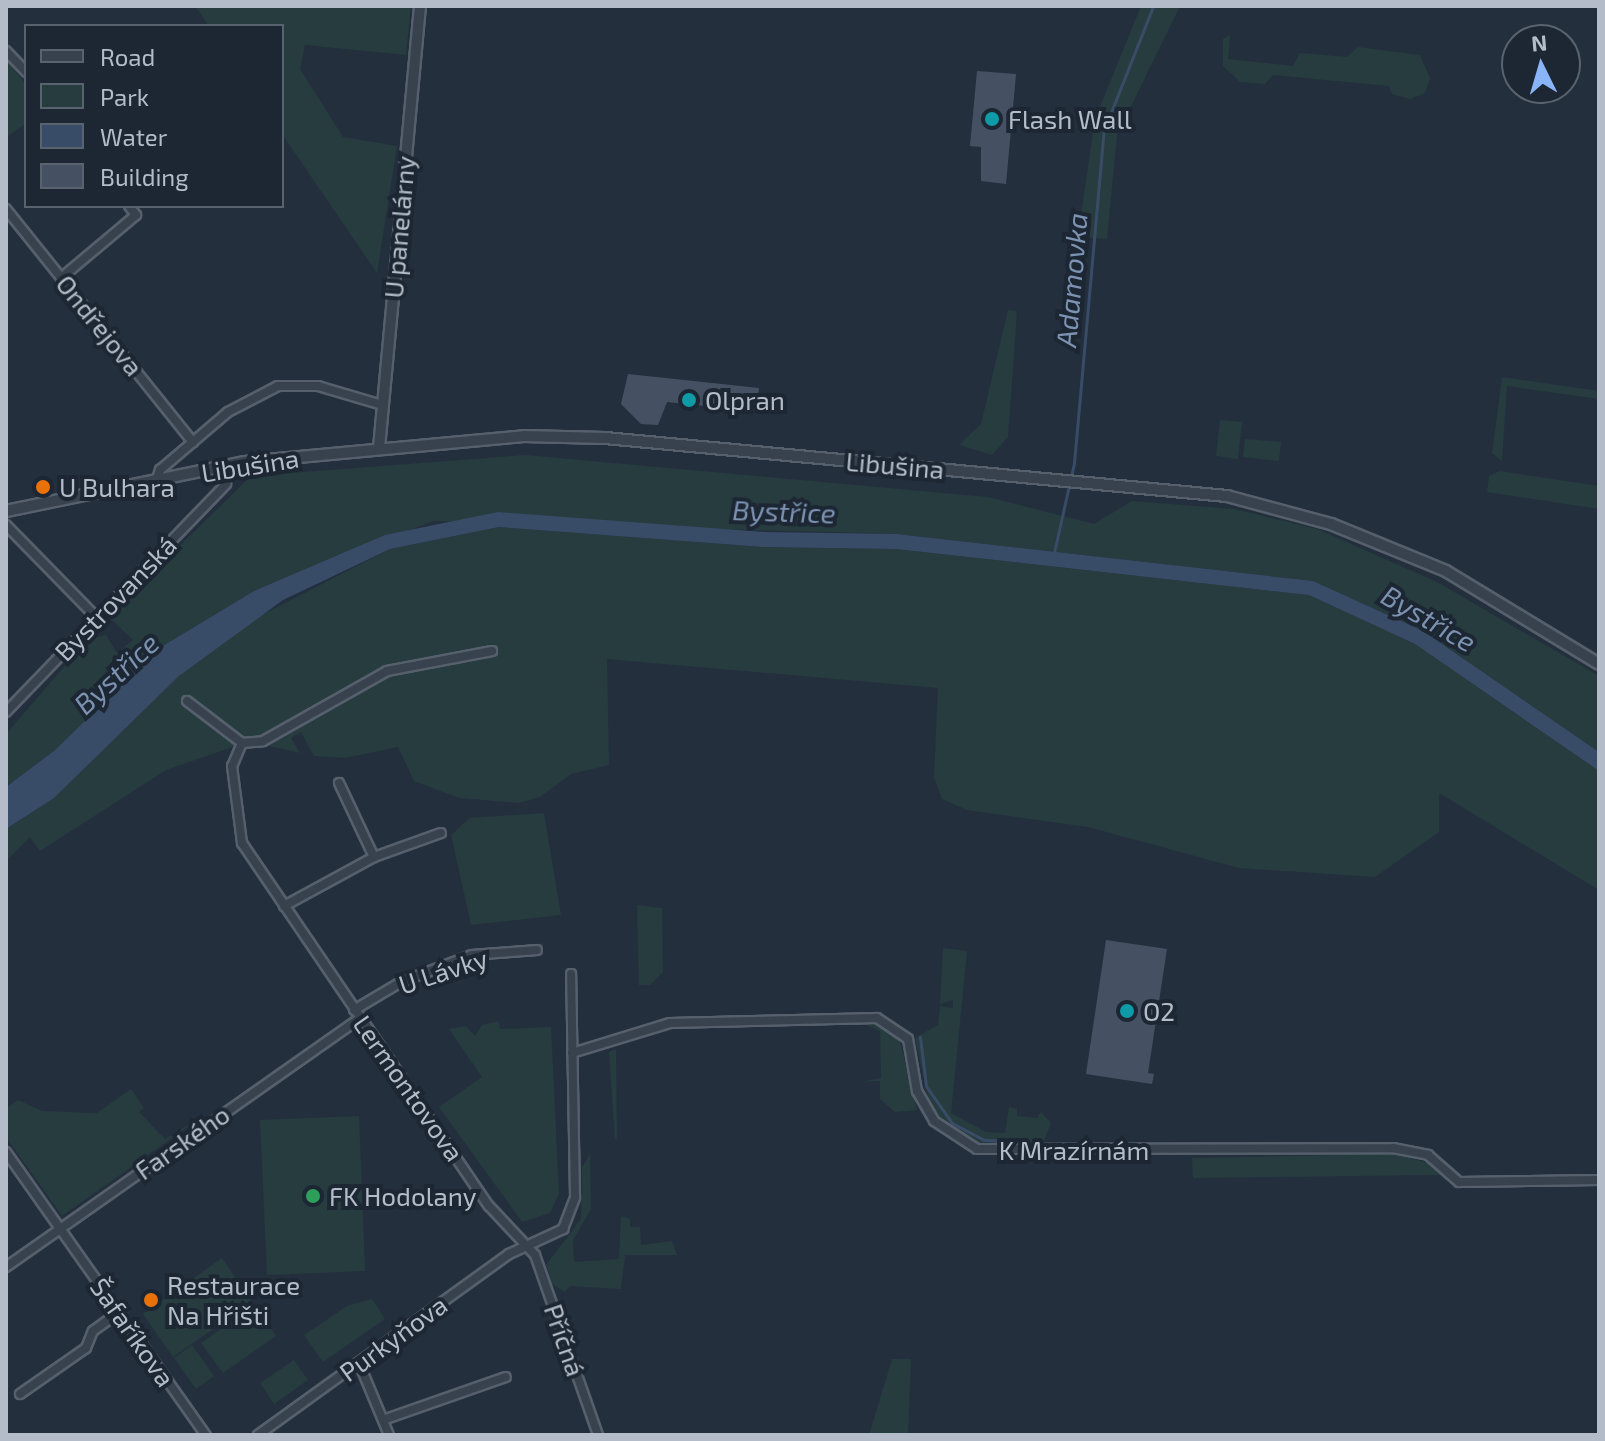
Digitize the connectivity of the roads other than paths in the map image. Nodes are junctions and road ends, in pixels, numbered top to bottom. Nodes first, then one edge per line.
1 (420, 6) edge
2 (6, 51) edge
3 (24, 70) edge
4 (131, 208) edge
5 (6, 209) edge
6 (61, 278) junction
7 (382, 405) junction
8 (193, 442) junction
9 (379, 448) junction
10 (156, 482) junction
11 (226, 484) dead end
12 (6, 511) edge
13 (6, 525) edge
14 (95, 616) junction
15 (492, 651) dead end
16 (1599, 664) edge
17 (187, 701) dead end
18 (6, 712) edge
19 (242, 743) junction
20 (339, 783) dead end
21 (441, 833) dead end
22 (374, 857) junction
23 (284, 906) junction
24 (537, 950) dead end
25 (571, 974) dead end
26 (354, 1010) junction
27 (360, 1018) junction
28 (572, 1053) junction
29 (6, 1152) edge
30 (1599, 1180) edge
31 (60, 1228) junction
32 (530, 1247) junction
33 (6, 1267) edge
34 (119, 1312) junction
35 (359, 1363) junction
36 (506, 1377) dead end
37 (20, 1394) dead end
38 (383, 1420) junction
39 (206, 1435) edge
40 (258, 1435) edge
41 (389, 1435) edge
42 (598, 1435) edge

1 - 7 street, U panelárny
2 - 3 street
4 - 6 street
5 - 6 street, Ondřejova
6 - 8 street, Ondřejova
7 - 8 street, Libušina
7 - 9 street, U panelárny
8 - 10 street, Libušina
9 - 10 street, Libušina
9 - 16 street, Libušina
10 - 12 street, Libušina
11 - 14 street, Bystrovanská
13 - 14 street
14 - 18 street, Bystrovanská
15 - 19 street
17 - 19 street
19 - 23 street, Lermontovova
20 - 22 street
21 - 22 street
22 - 23 street
23 - 26 street, Lermontovova
24 - 26 street, U Lávky
25 - 28 street
26 - 27 street, Lermontovova
27 - 31 street, Farského
27 - 32 street, Lermontovova
28 - 30 street, K Mrazírnám
28 - 32 street
29 - 31 street, Šafaříkova
31 - 33 street, Farského
31 - 34 street, Šafaříkova
32 - 35 street, Purkyňova
32 - 42 street, Příčná
34 - 37 street
34 - 39 street, Šafaříkova
35 - 38 street
35 - 40 street, Purkyňova
36 - 38 street
38 - 41 street

